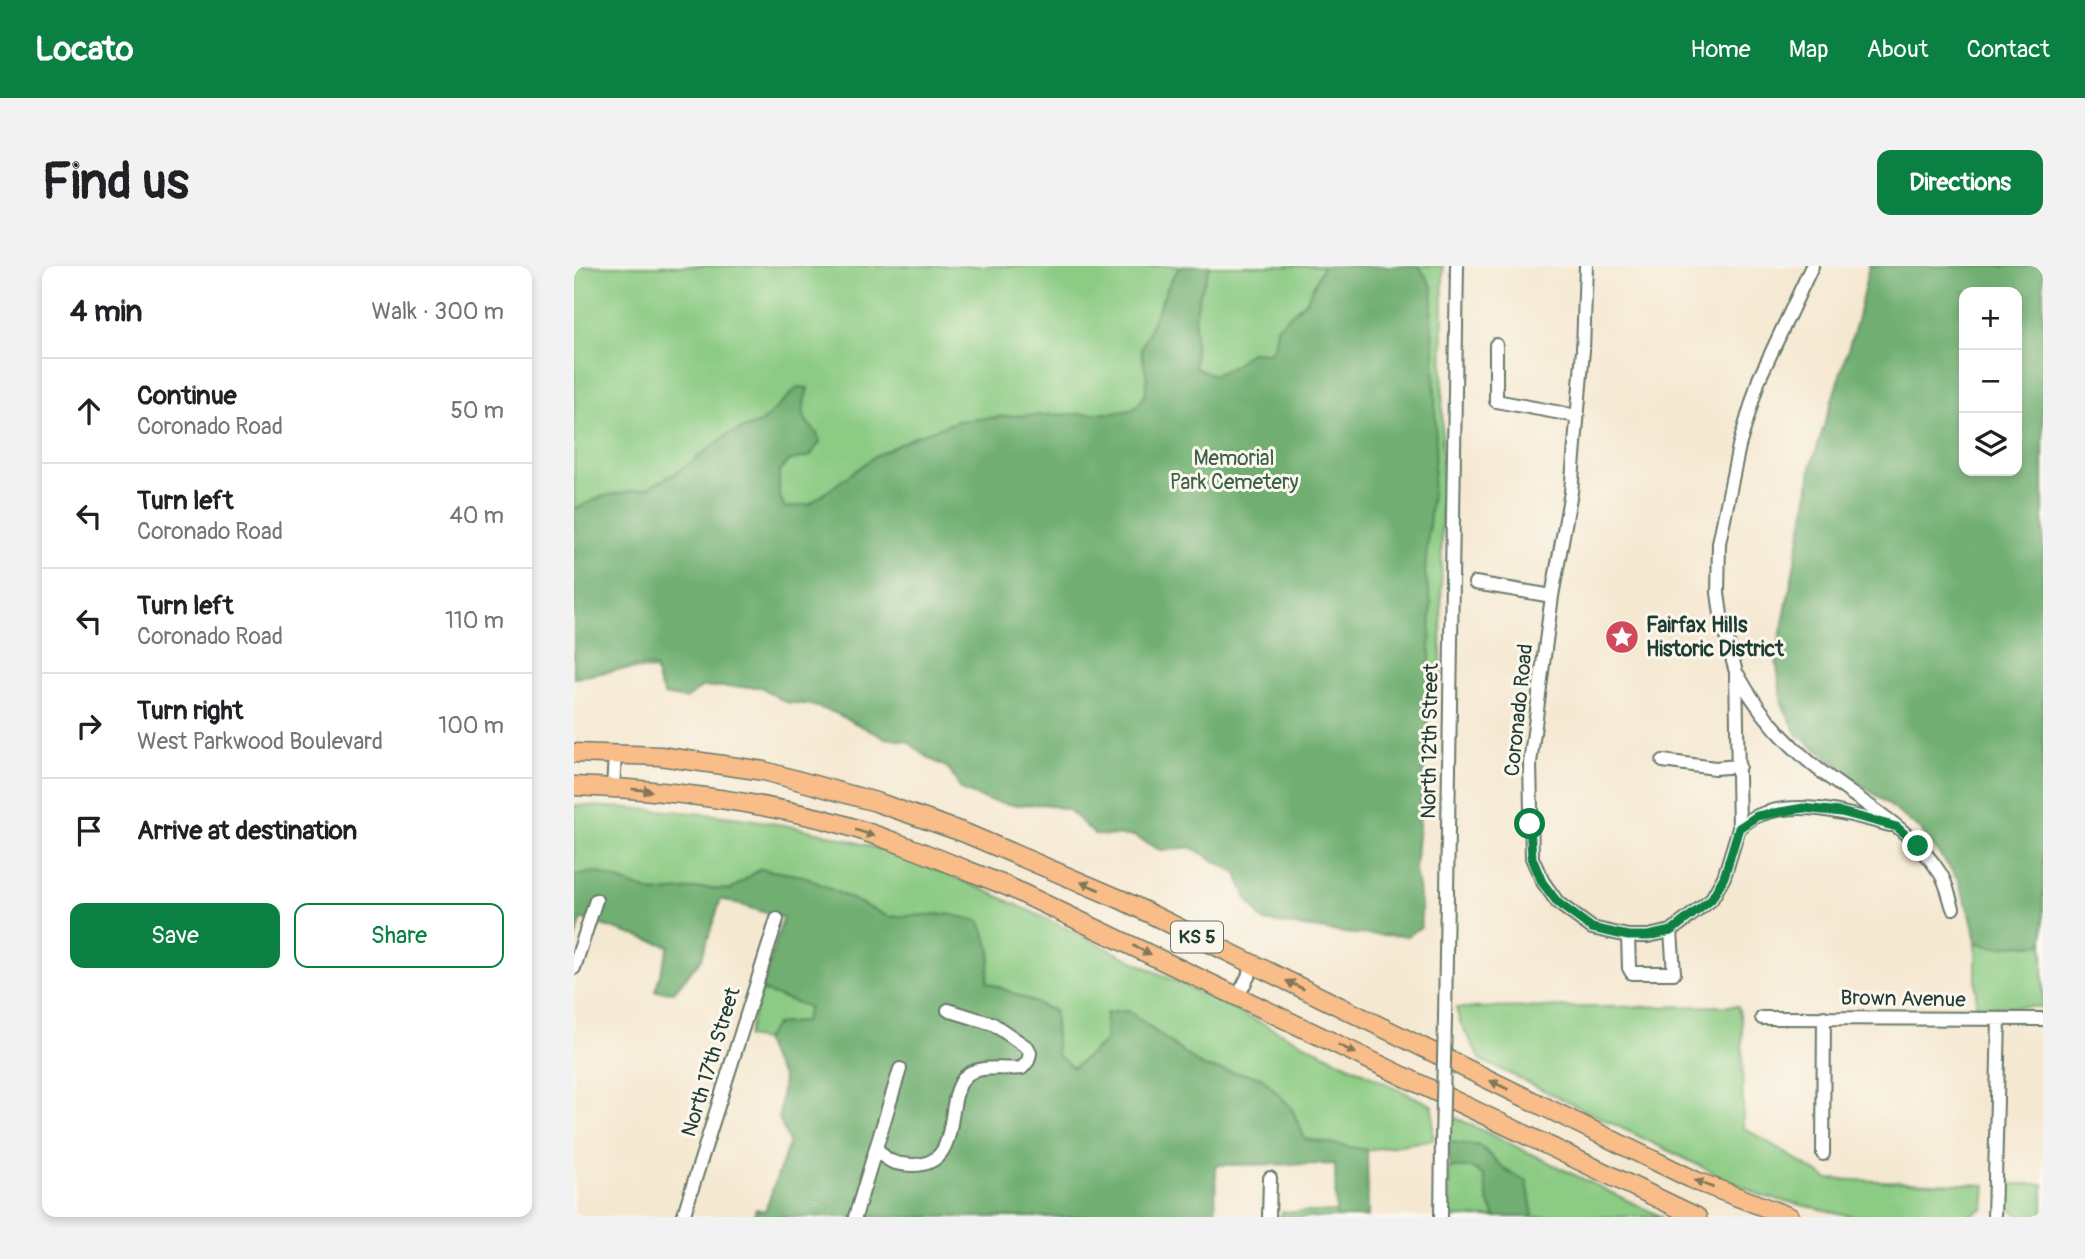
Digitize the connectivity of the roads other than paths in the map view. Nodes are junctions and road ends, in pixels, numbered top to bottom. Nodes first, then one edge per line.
1 (1457, 266) edge
2 (1586, 266) edge
3 (1812, 266) edge
4 (1496, 345) dead end
5 (1577, 416) junction
6 (1475, 583) dead end
7 (1552, 596) junction
8 (1736, 672) junction
9 (574, 753) edge
10 (615, 755) junction
11 (1663, 761) dead end
12 (1739, 766) junction
13 (574, 786) edge
14 (612, 788) junction
15 (1897, 827) junction
16 (1739, 828) junction
17 (596, 900) dead end
18 (1953, 908) dead end
19 (776, 919) dead end
20 (1671, 931) junction
21 (1628, 936) junction
22 (1254, 965) junction
23 (574, 968) edge
24 (1238, 996) junction
25 (948, 1010) dead end
26 (1824, 1017) junction
27 (1762, 1018) dead end
28 (1999, 1019) junction
29 (2043, 1019) edge
30 (900, 1069) dead end
31 (876, 1147) junction
32 (1823, 1154) dead end
33 (1270, 1178) dead end
34 (683, 1217) edge
35 (855, 1217) edge
36 (1269, 1217) edge
37 (1441, 1217) edge
38 (1697, 1217) edge
39 (1790, 1217) edge
40 (1994, 1217) edge

1 - 37 street, North 12th Street, bridge
2 - 5 street, Coronado Road
3 - 8 street
4 - 5 street
5 - 7 street, Coronado Road
6 - 7 street
7 - 21 street, Coronado Road
8 - 12 street, Coronado Road
8 - 15 street
9 - 10 highway, KS 5
10 - 14 street
22 -> 10 highway, KS 5
11 - 12 street
12 - 16 street, Coronado Road
13 - 14 highway, KS 5
14 -> 24 highway, KS 5
15 - 16 street
15 - 18 street
16 - 20 street, Coronado Road
17 - 23 street
19 - 34 street, North 17th Street
20 - 21 street, Coronado Road
20 - 21 street
22 - 24 street
39 -> 22 highway, KS 5
24 -> 38 highway, KS 5
25 - 31 street
26 - 27 street, Brown Avenue
26 - 28 street, Brown Avenue
26 - 32 street
28 - 29 street, Brown Avenue
28 - 40 street
30 - 31 street
31 - 35 street
33 - 36 street

